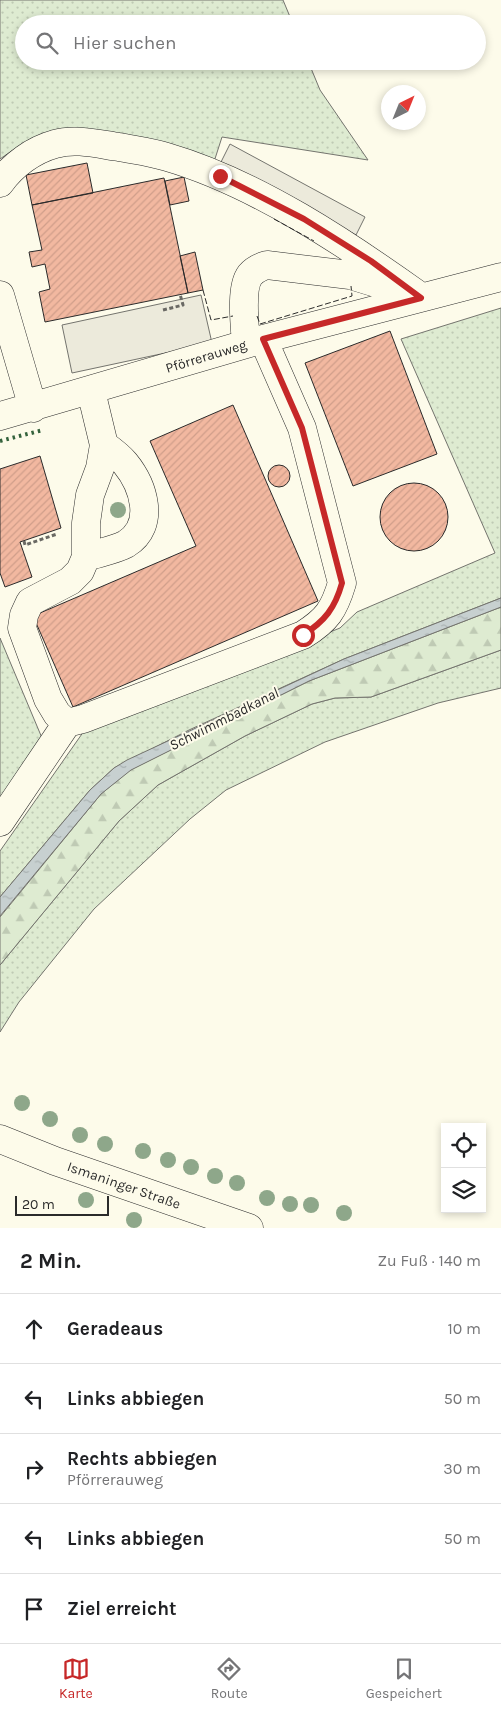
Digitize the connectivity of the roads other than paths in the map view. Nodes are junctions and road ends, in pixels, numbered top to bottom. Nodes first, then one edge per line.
1 (0, 183) edge
2 (501, 277) edge
3 (0, 295) edge
4 (421, 298) junction
5 (255, 342) junction
6 (91, 390) junction
7 (33, 408) junction
8 (0, 416) edge
9 (104, 445) junction
10 (86, 557) junction
11 (67, 723) junction
12 (0, 822) edge
13 (0, 1139) edge
14 (249, 1228) edge

1 - 4 street
2 - 4 street, Pförrerauweg
3 - 7 street
4 - 5 street, Pförrerauweg
4 - 5 street
5 - 6 street, Pförrerauweg
5 - 11 street
6 - 7 street, Pförrerauweg
6 - 9 street
7 - 8 street, Pförrerauweg
9 - 10 street
9 - 10 street
10 - 11 street
11 - 12 street
13 - 14 street, Ismaninger Straße

